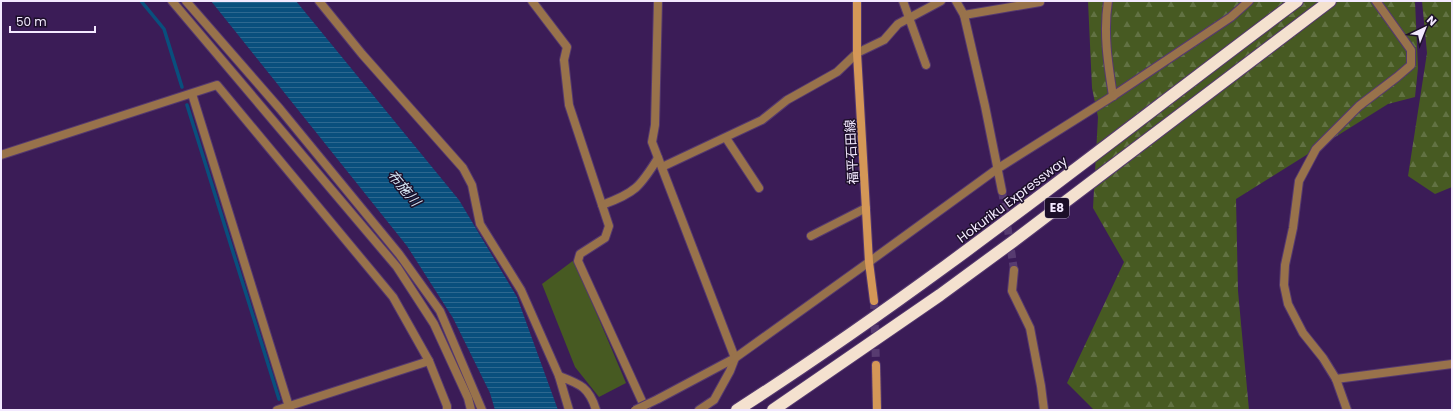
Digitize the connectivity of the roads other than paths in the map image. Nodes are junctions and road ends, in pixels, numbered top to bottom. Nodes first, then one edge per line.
1 (172, 1) edge
2 (186, 1) edge
3 (320, 1) edge
4 (532, 1) edge
5 (658, 1) edge
6 (857, 1) edge
7 (903, 1) edge
8 (941, 1) edge
9 (956, 1) edge
10 (1108, 1) edge
11 (1249, 1) edge
12 (1297, 1) edge
13 (1330, 1) edge
14 (1376, 1) edge
15 (1040, 2) edge
16 (964, 15) junction
17 (909, 18) junction
18 (857, 53) junction
19 (926, 64) dead end
20 (192, 94) junction
21 (1113, 96) junction
22 (726, 138) junction
23 (1, 155) edge
24 (658, 158) junction
25 (662, 167) junction
26 (998, 169) junction
27 (759, 188) dead end
28 (1002, 191) tunnel mouth
29 (602, 205) junction
30 (866, 208) junction
31 (811, 236) dead end
32 (869, 262) junction
33 (1014, 270) tunnel mouth
34 (874, 301) tunnel mouth
35 (735, 358) junction
36 (429, 362) junction
37 (1452, 364) edge
38 (876, 365) tunnel mouth
39 (559, 376) junction
40 (1336, 379) junction
41 (290, 408) edge
42 (775, 408) edge
43 (277, 410) edge
44 (447, 410) edge
45 (471, 410) edge
46 (482, 410) edge
47 (569, 410) edge
48 (596, 410) edge
49 (635, 410) edge
50 (646, 410) edge
51 (698, 410) edge
52 (737, 410) edge
53 (877, 410) edge
54 (1044, 410) edge
55 (1346, 410) edge

1 - 45 street
2 - 46 street
3 - 39 street
4 - 29 street
5 - 24 street
6 - 18 main road, 福平石田線
7 - 17 street
8 - 17 street
9 - 16 street
10 - 21 street
11 - 21 street
12 - 52 highway, Hokuriku Expressway / E8
13 - 42 highway, E8
14 - 40 street
15 - 16 street
16 - 26 street
17 - 18 street
17 - 19 street
18 - 22 street
18 - 30 main road, 福平石田線
20 - 23 street
20 - 36 street
20 - 41 street
21 - 26 street
22 - 25 street
22 - 27 street
24 - 25 street
24 - 29 street
25 - 35 street
26 - 28 street
26 - 32 street
29 - 50 street
30 - 31 street
30 - 32 main road, 福平石田線
32 - 34 main road, 福平石田線
32 - 35 street
33 - 54 street
35 - 49 street, bridge
35 - 51 street
36 - 41 street
36 - 44 street
37 - 40 street
38 - 53 main road
39 - 47 street
39 - 48 street
40 - 55 street
41 - 43 street

